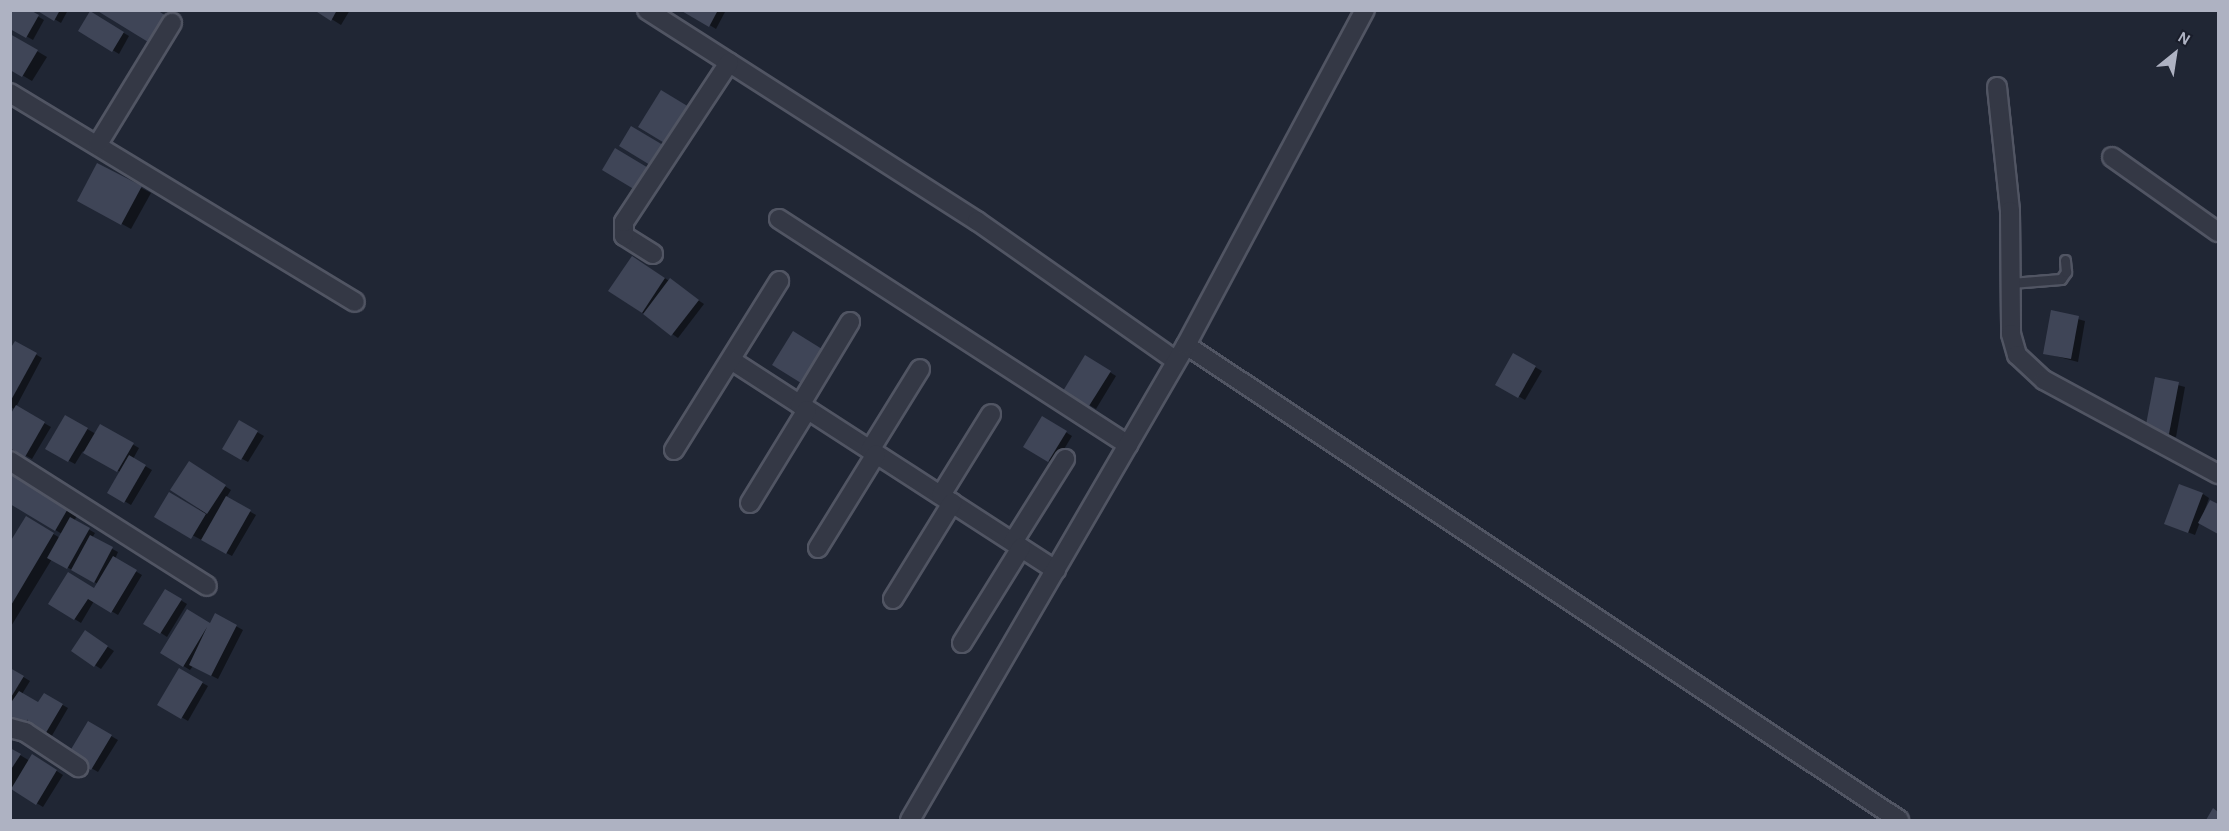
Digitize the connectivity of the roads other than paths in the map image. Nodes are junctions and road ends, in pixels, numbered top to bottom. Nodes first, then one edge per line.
1 (647, 10) edge
2 (1365, 10) edge
3 (172, 23) dead end
4 (729, 63) junction
5 (1997, 87) dead end
6 (10, 93) edge
7 (98, 144) junction
8 (2112, 157) dead end
9 (779, 219) dead end
10 (2218, 232) edge
11 (653, 254) dead end
12 (2065, 260) dead end
13 (779, 281) dead end
14 (2011, 283) junction
15 (355, 302) dead end
16 (850, 322) dead end
17 (1186, 345) junction
18 (731, 360) junction
19 (1176, 361) junction
20 (920, 369) dead end
21 (804, 407) junction
22 (991, 414) dead end
23 (1128, 444) junction
24 (674, 450) dead end
25 (873, 452) junction
26 (1065, 459) dead end
27 (10, 461) edge
28 (2218, 474) edge
29 (946, 499) junction
30 (750, 503) dead end
31 (1017, 545) junction
32 (818, 548) dead end
33 (1056, 570) junction
34 (207, 586) dead end
35 (893, 599) dead end
36 (962, 643) dead end
37 (10, 728) edge
38 (78, 768) dead end
39 (910, 820) edge
40 (1899, 820) edge

1 - 4 street
2 - 17 street
3 - 7 street
4 - 11 street
4 - 19 street
5 - 14 street
6 - 7 street
7 - 15 street
8 - 10 street
9 - 23 street
12 - 14 lane
13 - 18 street
14 - 28 street
16 - 21 street
17 - 19 street
17 - 40 street
18 - 21 street
18 - 24 street
19 - 23 street
20 - 25 street
21 - 25 street
21 - 30 street
22 - 29 street
23 - 33 street
25 - 29 street
25 - 32 street
26 - 31 street
27 - 34 street
29 - 31 street
29 - 35 street
31 - 33 street
31 - 36 street
33 - 39 street
37 - 38 street

